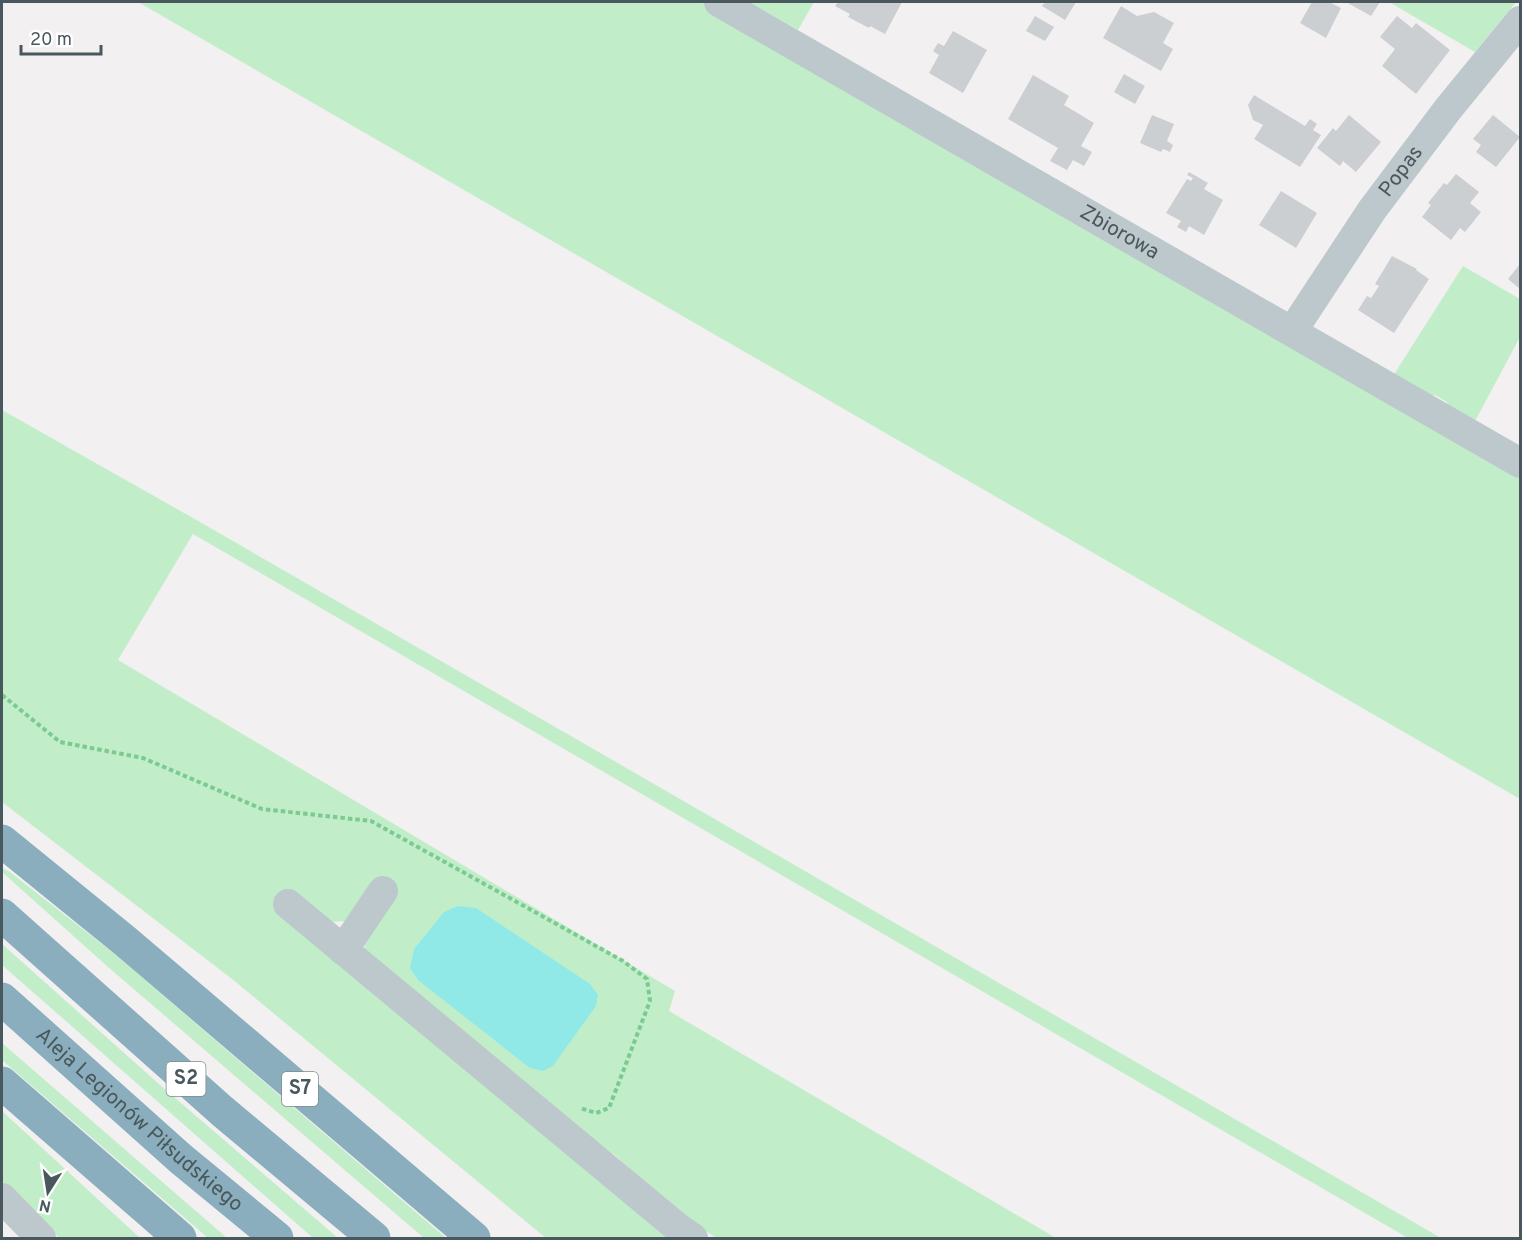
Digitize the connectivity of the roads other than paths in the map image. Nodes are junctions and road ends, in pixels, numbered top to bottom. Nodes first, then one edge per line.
1 (719, 2) edge
2 (1521, 21) edge
3 (1293, 330) junction
4 (1521, 463) edge
5 (2, 841) edge
6 (383, 891) dead end
7 (288, 904) dead end
8 (2, 915) edge
9 (343, 950) junction
10 (2, 999) edge
11 (2, 1083) edge
12 (2, 1198) edge
13 (41, 1239) edge
14 (180, 1239) edge
15 (277, 1239) edge
16 (374, 1239) edge
17 (474, 1239) edge
18 (693, 1239) edge

1 - 3 street, Zbiorowa
2 - 3 street, Popas
3 - 4 street, Zbiorowa
5 - 17 highway, S7
6 - 9 street
7 - 9 street
8 - 16 highway, S2
9 - 18 street
10 - 15 highway, Aleja Legionów Piłsudskiego
11 - 14 highway
12 - 13 street

